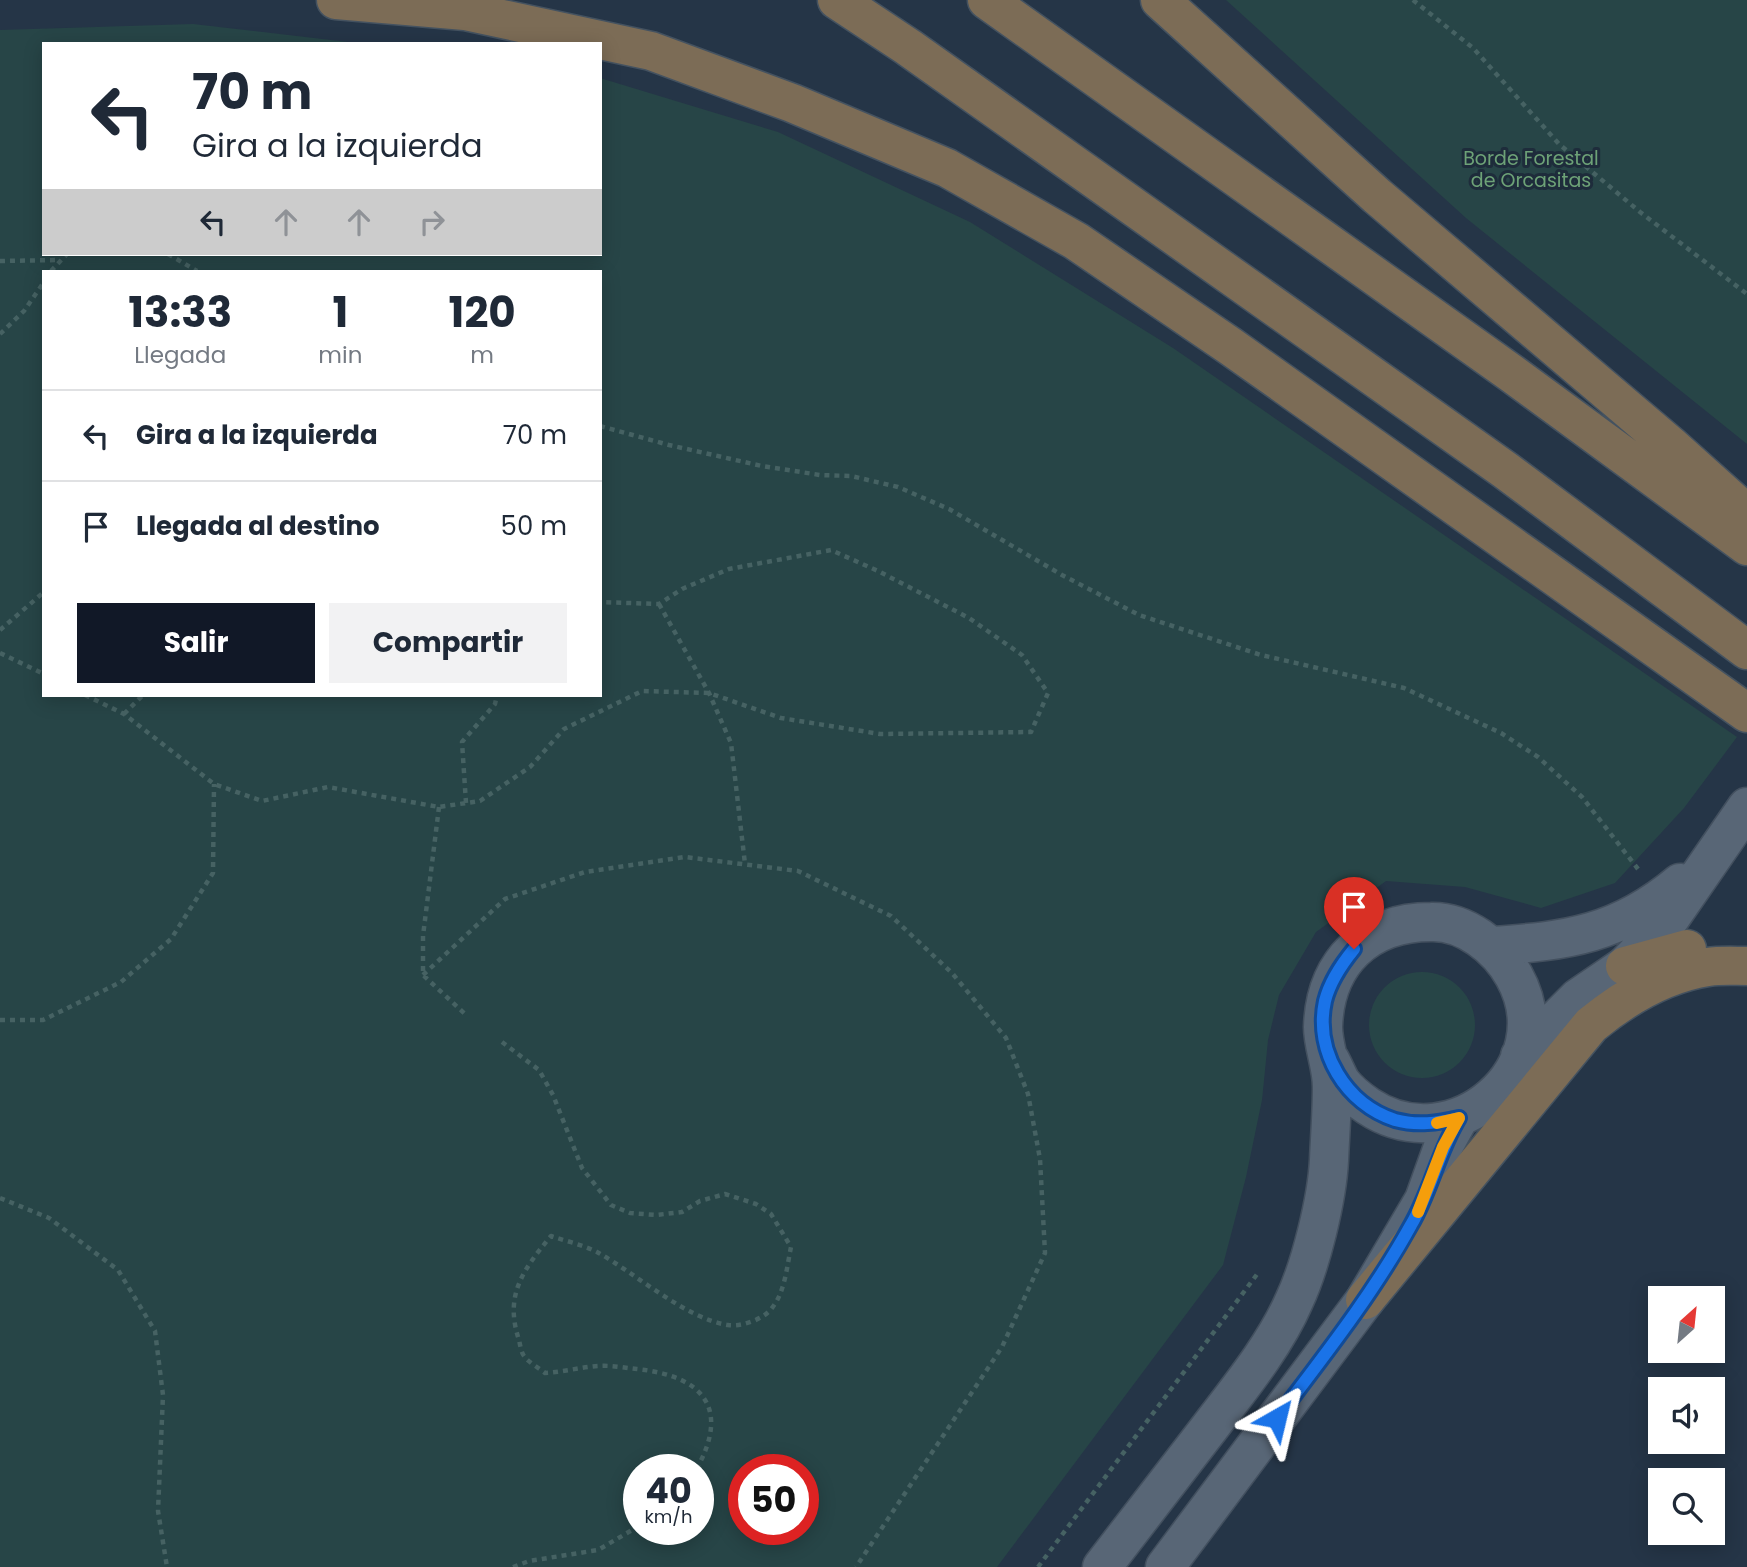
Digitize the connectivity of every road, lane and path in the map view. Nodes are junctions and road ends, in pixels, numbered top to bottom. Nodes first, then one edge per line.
1 (337, 0) edge
2 (837, 0) edge
3 (987, 0) edge
4 (1160, 0) edge
5 (1413, 0) edge
6 (64, 256) edge
7 (171, 256) edge
8 (59, 260) junction
9 (0, 261) edge
10 (52, 270) edge
11 (195, 270) edge
12 (42, 285) edge
13 (1747, 294) edge
14 (0, 334) edge
15 (602, 426) edge
16 (1747, 514) edge
17 (1747, 546) edge
18 (42, 594) edge
19 (602, 602) edge
20 (659, 604) junction
21 (0, 630) edge
22 (1747, 650) edge
23 (0, 653) edge
24 (42, 673) edge
25 (709, 693) junction
26 (89, 697) edge
27 (141, 697) edge
28 (496, 697) edge
29 (124, 713) junction
30 (1747, 713) edge
31 (214, 783) junction
32 (466, 803) junction
33 (439, 807) junction
34 (1747, 807) edge
35 (1710, 859) junction
36 (745, 864) junction
37 (1640, 872) dead end
38 (1747, 943) edge
39 (1491, 946) junction
40 (1625, 966) junction
41 (1747, 966) edge
42 (423, 975) junction
43 (465, 1014) dead end
44 (0, 1020) edge
45 (502, 1042) dead end
46 (1520, 1056) junction
47 (1330, 1060) junction
48 (1459, 1118) junction
49 (0, 1198) edge
50 (1258, 1273) dead end
51 (1365, 1300) junction
52 (705, 1454) edge
53 (623, 1536) edge
54 (167, 1567) edge
55 (513, 1567) edge
56 (856, 1567) edge
57 (1038, 1567) edge
58 (1102, 1567) edge
59 (1165, 1567) edge

1 - 30 highway
2 - 22 highway
3 - 17 highway
4 - 16 highway
5 - 13 path
6 - 8 path
7 - 11 path
8 - 9 path
8 - 10 path
12 - 14 path
15 - 37 path
18 - 21 path
19 - 20 path
20 - 25 path
20 - 25 path
23 - 24 path
25 - 32 path
25 - 36 path
26 - 29 path
27 - 29 path
28 - 32 path
29 - 31 path
31 - 33 path
31 - 44 path
32 - 33 path
33 - 42 path
34 - 35 main road
35 - 39 main road
35 - 40 main road
36 - 42 path
36 - 56 path
38 - 40 highway
39 - 46 main road
39 - 47 main road
40 - 46 main road
41 - 51 highway
42 - 43 path
45 - 52 path
46 - 48 main road
47 - 48 main road
47 - 58 main road
48 - 51 main road
49 - 54 path
50 - 57 path
51 - 59 main road
53 - 55 path

